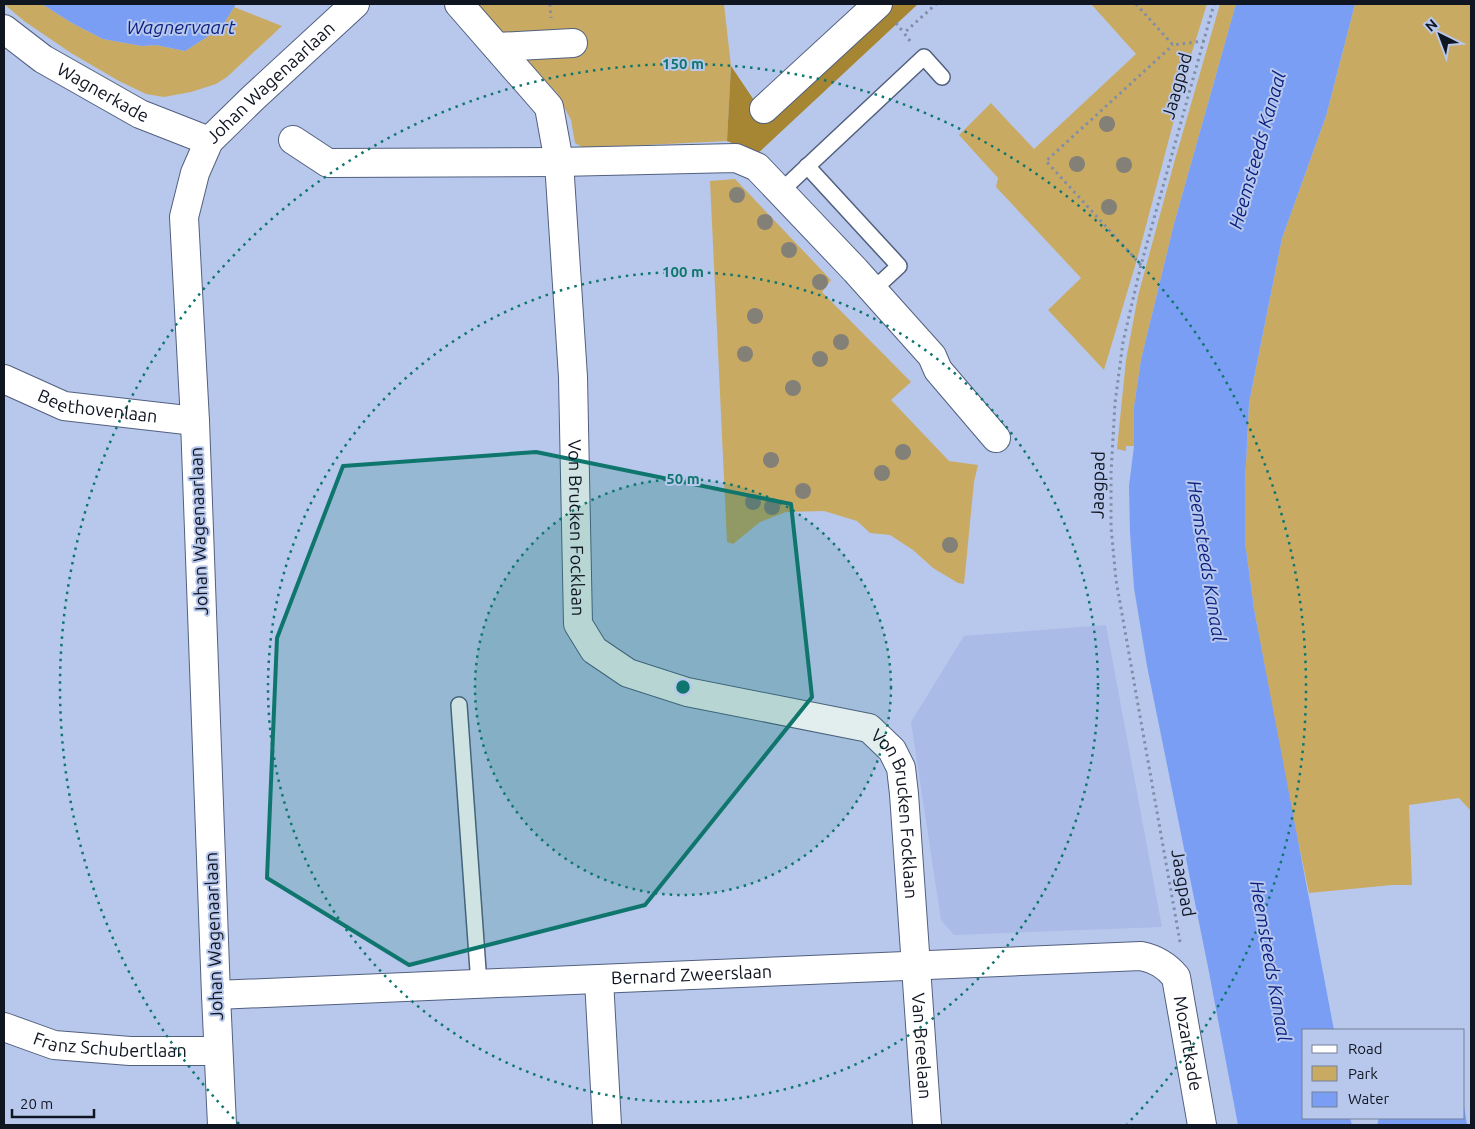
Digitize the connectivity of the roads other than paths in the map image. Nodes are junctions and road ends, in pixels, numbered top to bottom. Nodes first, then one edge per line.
1 (354, 4) edge
2 (459, 4) edge
3 (878, 4) edge
4 (4, 29) edge
5 (573, 43) dead end
6 (496, 47) junction
7 (942, 76) dead end
8 (764, 109) dead end
9 (293, 140) dead end
10 (209, 141) junction
11 (559, 162) junction
12 (807, 166) junction
13 (781, 190) junction
14 (873, 290) junction
15 (4, 379) edge
16 (195, 421) junction
17 (996, 438) dead end
18 (459, 705) dead end
19 (916, 966) junction
20 (1166, 966) joint
21 (599, 980) junction
22 (479, 984) junction
23 (216, 995) junction
24 (4, 1026) edge
25 (218, 1051) junction
26 (222, 1125) edge
27 (608, 1125) edge
28 (927, 1125) edge
29 (1202, 1125) edge

1 - 10 street, Johan Wagenaarlaan
2 - 6 street, Von Brucken Focklaan
3 - 8 street
4 - 10 street, Wagnerkade
5 - 6 street
6 - 11 street, Von Brucken Focklaan
7 - 12 lane
9 - 11 street
10 - 16 street, Johan Wagenaarlaan
11 - 13 street
11 - 19 street, Von Brucken Focklaan
12 - 13 lane
12 - 14 lane
13 - 14 street
14 - 17 street
15 - 16 street, Beethovenlaan
16 - 23 street, Johan Wagenaarlaan
18 - 22 lane
19 - 20 street, Bernard Zweerslaan
19 - 21 street, Bernard Zweerslaan
19 - 28 street, Van Breelaan
20 - 29 street, Mozartkade
21 - 22 street, Bernard Zweerslaan
21 - 27 street
22 - 23 street, Bernard Zweerslaan
23 - 25 street, Johan Wagenaarlaan
24 - 25 street, Franz Schubertlaan
25 - 26 street, Johan Wagenaarlaan

